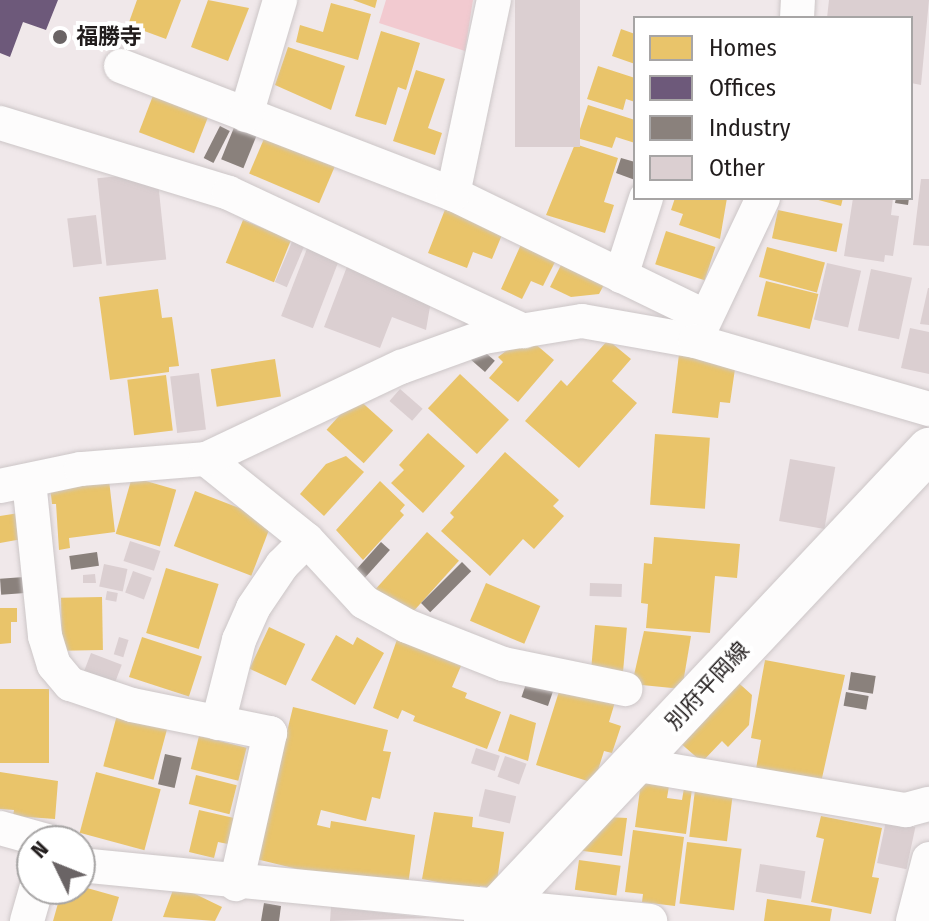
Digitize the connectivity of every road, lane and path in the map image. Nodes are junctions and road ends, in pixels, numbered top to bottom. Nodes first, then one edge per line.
1 (280, 0) edge
2 (494, 0) edge
3 (121, 66) dead end
4 (246, 115) junction
5 (0, 123) edge
6 (453, 194) junction
7 (645, 200) edge
8 (762, 200) edge
9 (621, 276) junction
10 (700, 329) junction
11 (524, 331) junction
12 (929, 409) edge
13 (929, 450) edge
14 (206, 459) junction
15 (15, 483) edge
16 (307, 540) junction
17 (625, 689) dead end
18 (218, 723) junction
19 (633, 764) junction
20 (929, 804) edge
21 (929, 859) edge
22 (96, 867) edge
23 (236, 884) junction
24 (492, 914) edge
25 (650, 921) edge
26 (913, 921) edge

1 - 4 street
2 - 6 street
3 - 4 street
4 - 6 street
5 - 11 street
6 - 9 street
7 - 9 street
8 - 10 street
9 - 10 street
10 - 11 street
10 - 12 street
11 - 14 street
13 - 19 main road, 別府平岡線
14 - 15 street
14 - 16 street
15 - 18 street
16 - 17 street
16 - 18 street
18 - 23 street
19 - 20 street
19 - 24 main road, 別府平岡線
21 - 26 street
22 - 23 street
23 - 24 street
24 - 25 street

